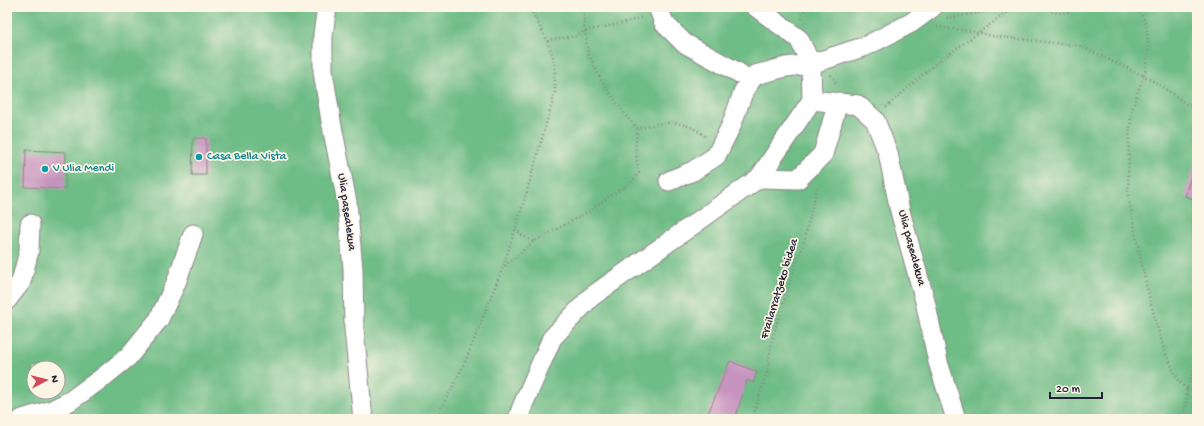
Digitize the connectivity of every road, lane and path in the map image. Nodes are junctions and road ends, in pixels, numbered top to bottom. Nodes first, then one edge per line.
1 (327, 7) edge
2 (530, 7) edge
3 (582, 7) edge
4 (756, 7) edge
5 (1014, 7) edge
6 (1045, 7) edge
7 (1079, 7) edge
8 (1133, 7) edge
9 (659, 10) edge
10 (936, 13) edge
11 (911, 23) junction
12 (585, 31) junction
13 (979, 33) junction
14 (547, 40) junction
15 (811, 64) junction
16 (833, 70) dead end
17 (739, 73) dead end
18 (1144, 76) junction
19 (812, 100) junction
20 (838, 102) junction
21 (858, 104) junction
22 (1197, 108) edge
23 (638, 129) junction
24 (706, 137) dead end
25 (759, 178) junction
26 (798, 179) junction
27 (669, 181) dead end
28 (30, 224) dead end
29 (516, 228) junction
30 (193, 234) dead end
31 (533, 242) junction
32 (503, 267) junction
33 (7, 300) edge
34 (1197, 361) edge
35 (1187, 389) junction
36 (1197, 390) edge
37 (22, 419) edge
38 (363, 419) edge
39 (436, 419) edge
40 (518, 419) edge
41 (752, 419) edge
42 (956, 419) edge
43 (1184, 419) edge

1 - 38 street, Ulia pasealekua
2 - 14 path
3 - 12 path
4 - 15 street
5 - 10 path
5 - 13 path
6 - 7 path
8 - 18 path
9 - 12 path
9 - 17 street
10 - 11 street
11 - 13 path
11 - 15 street
12 - 14 path
12 - 23 path
13 - 18 path
13 - 21 path
14 - 29 path
15 - 19 street
15 - 27 street
16 - 21 path
18 - 22 path
18 - 35 path
19 - 20 street
19 - 25 street
20 - 21 street
20 - 26 street
21 - 42 street, Ulia pasealekua
23 - 24 path
23 - 31 path
25 - 26 street
25 - 40 street
26 - 41 path, Frailarratzeko bidea
28 - 33 street
29 - 31 path
29 - 32 path
30 - 37 street
31 - 32 path
32 - 39 path
34 - 35 path
35 - 36 path
35 - 43 path

